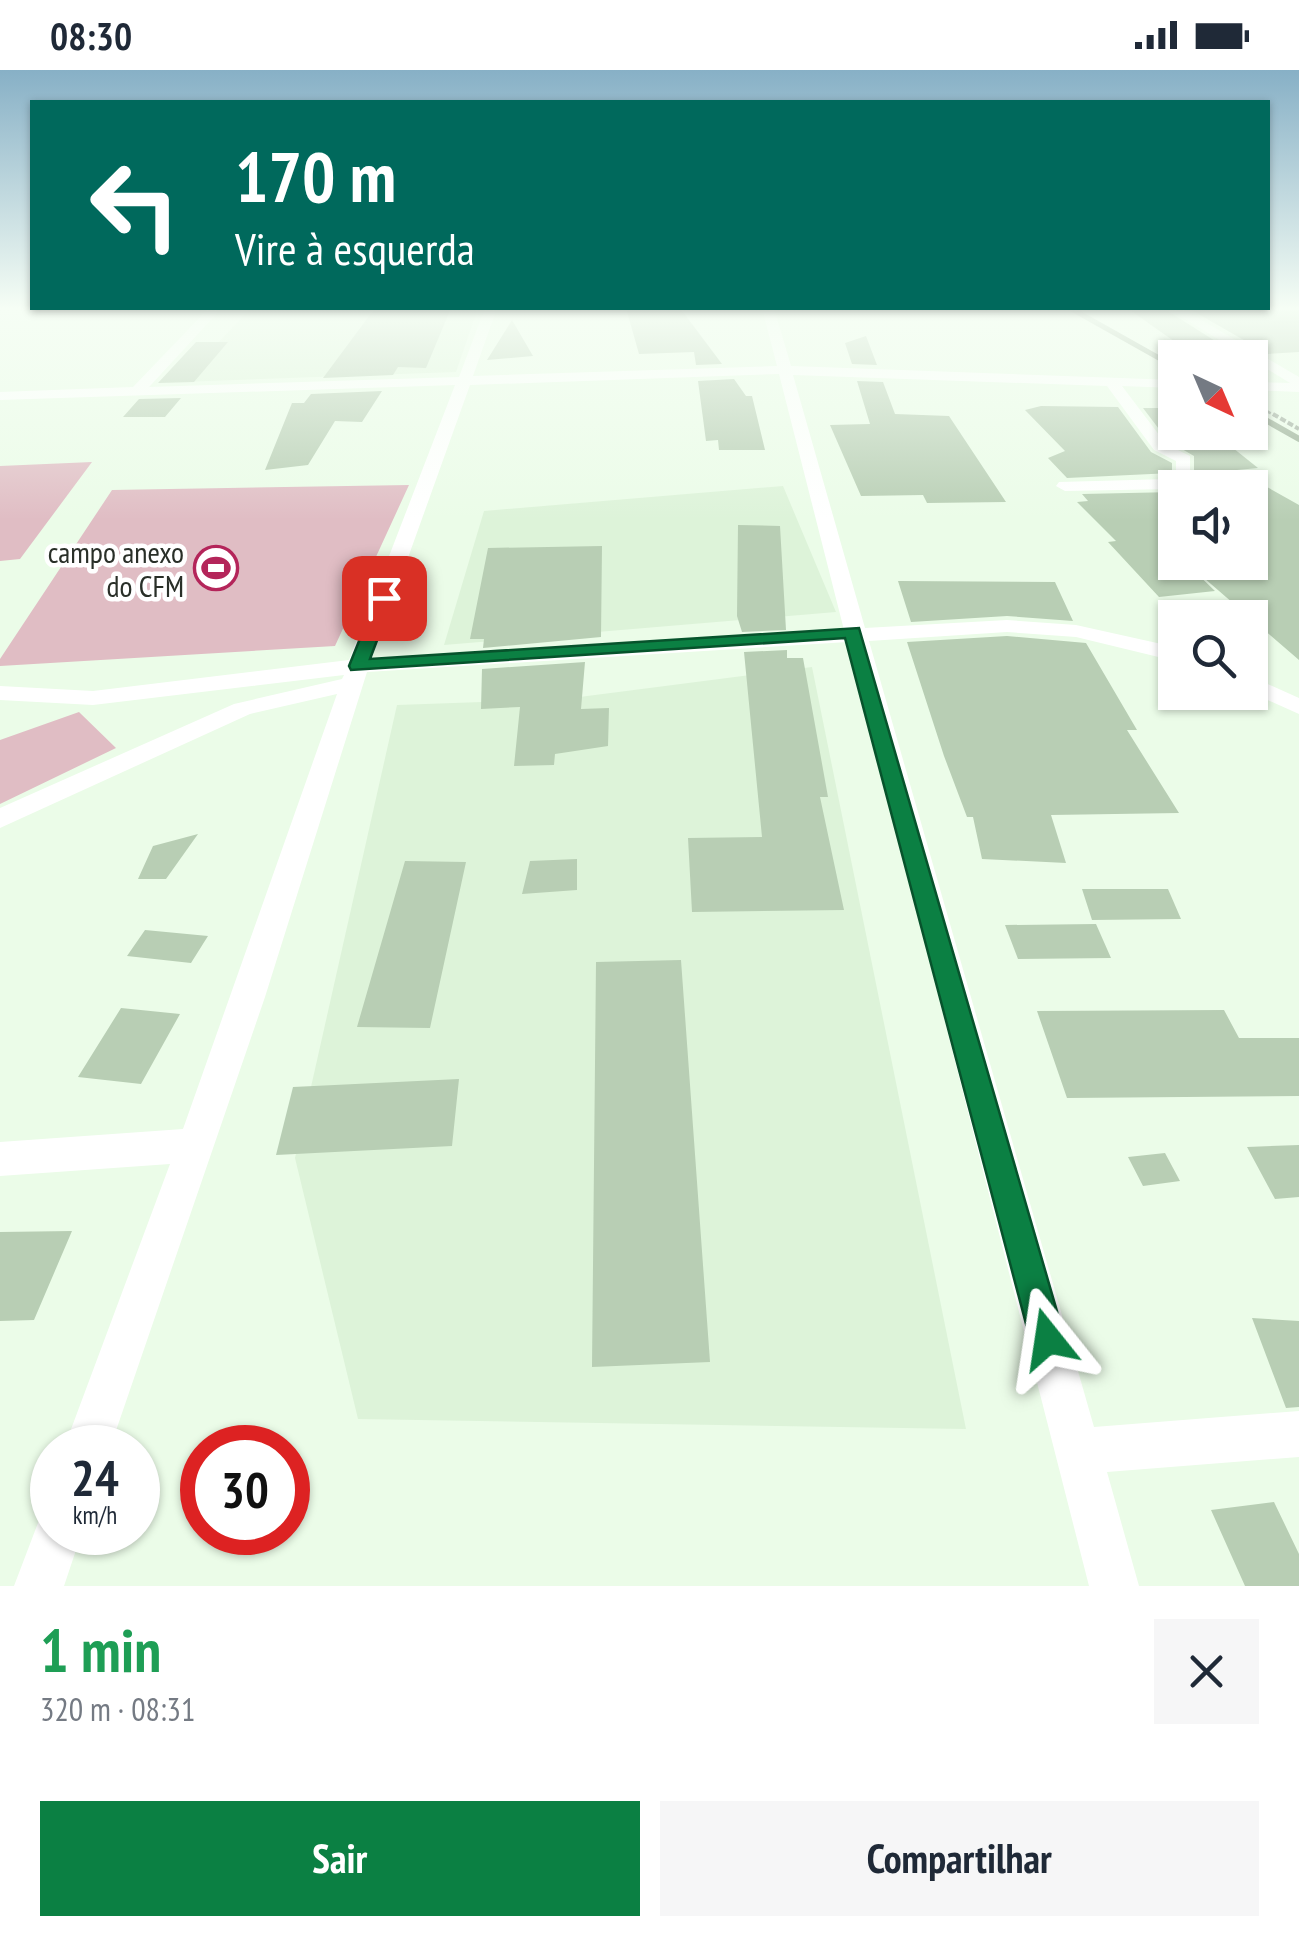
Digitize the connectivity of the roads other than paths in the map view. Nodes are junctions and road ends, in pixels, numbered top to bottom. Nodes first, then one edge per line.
1 (149, 379) edge
2 (502, 379) edge
3 (784, 379) edge
4 (1023, 379) edge
5 (462, 380) junction
6 (1112, 382) junction
7 (1158, 383) edge
8 (1299, 385) edge
9 (1268, 386) edge
10 (137, 391) junction
11 (0, 396) edge
12 (1066, 486) dead end
13 (852, 632) junction
14 (1158, 650) edge
15 (355, 674) junction
16 (1268, 692) edge
17 (0, 693) edge
18 (1299, 707) edge
19 (0, 819) edge
20 (196, 1145) junction
21 (0, 1159) edge
22 (96, 1425) edge
23 (1299, 1434) edge
24 (1078, 1451) junction
25 (50, 1555) edge
26 (39, 1586) edge
27 (1114, 1586) edge

1 - 10 street
2 - 5 street
3 - 13 street
4 - 6 street
5 - 10 street
5 - 15 street
6 - 7 street
6 - 12 street
8 - 9 street
10 - 11 street
13 - 14 street
13 - 15 street
13 - 24 street
15 - 17 street
15 - 19 street
15 - 20 street
16 - 18 street
20 - 21 street
20 - 22 street
23 - 24 street
24 - 27 street
25 - 26 street

